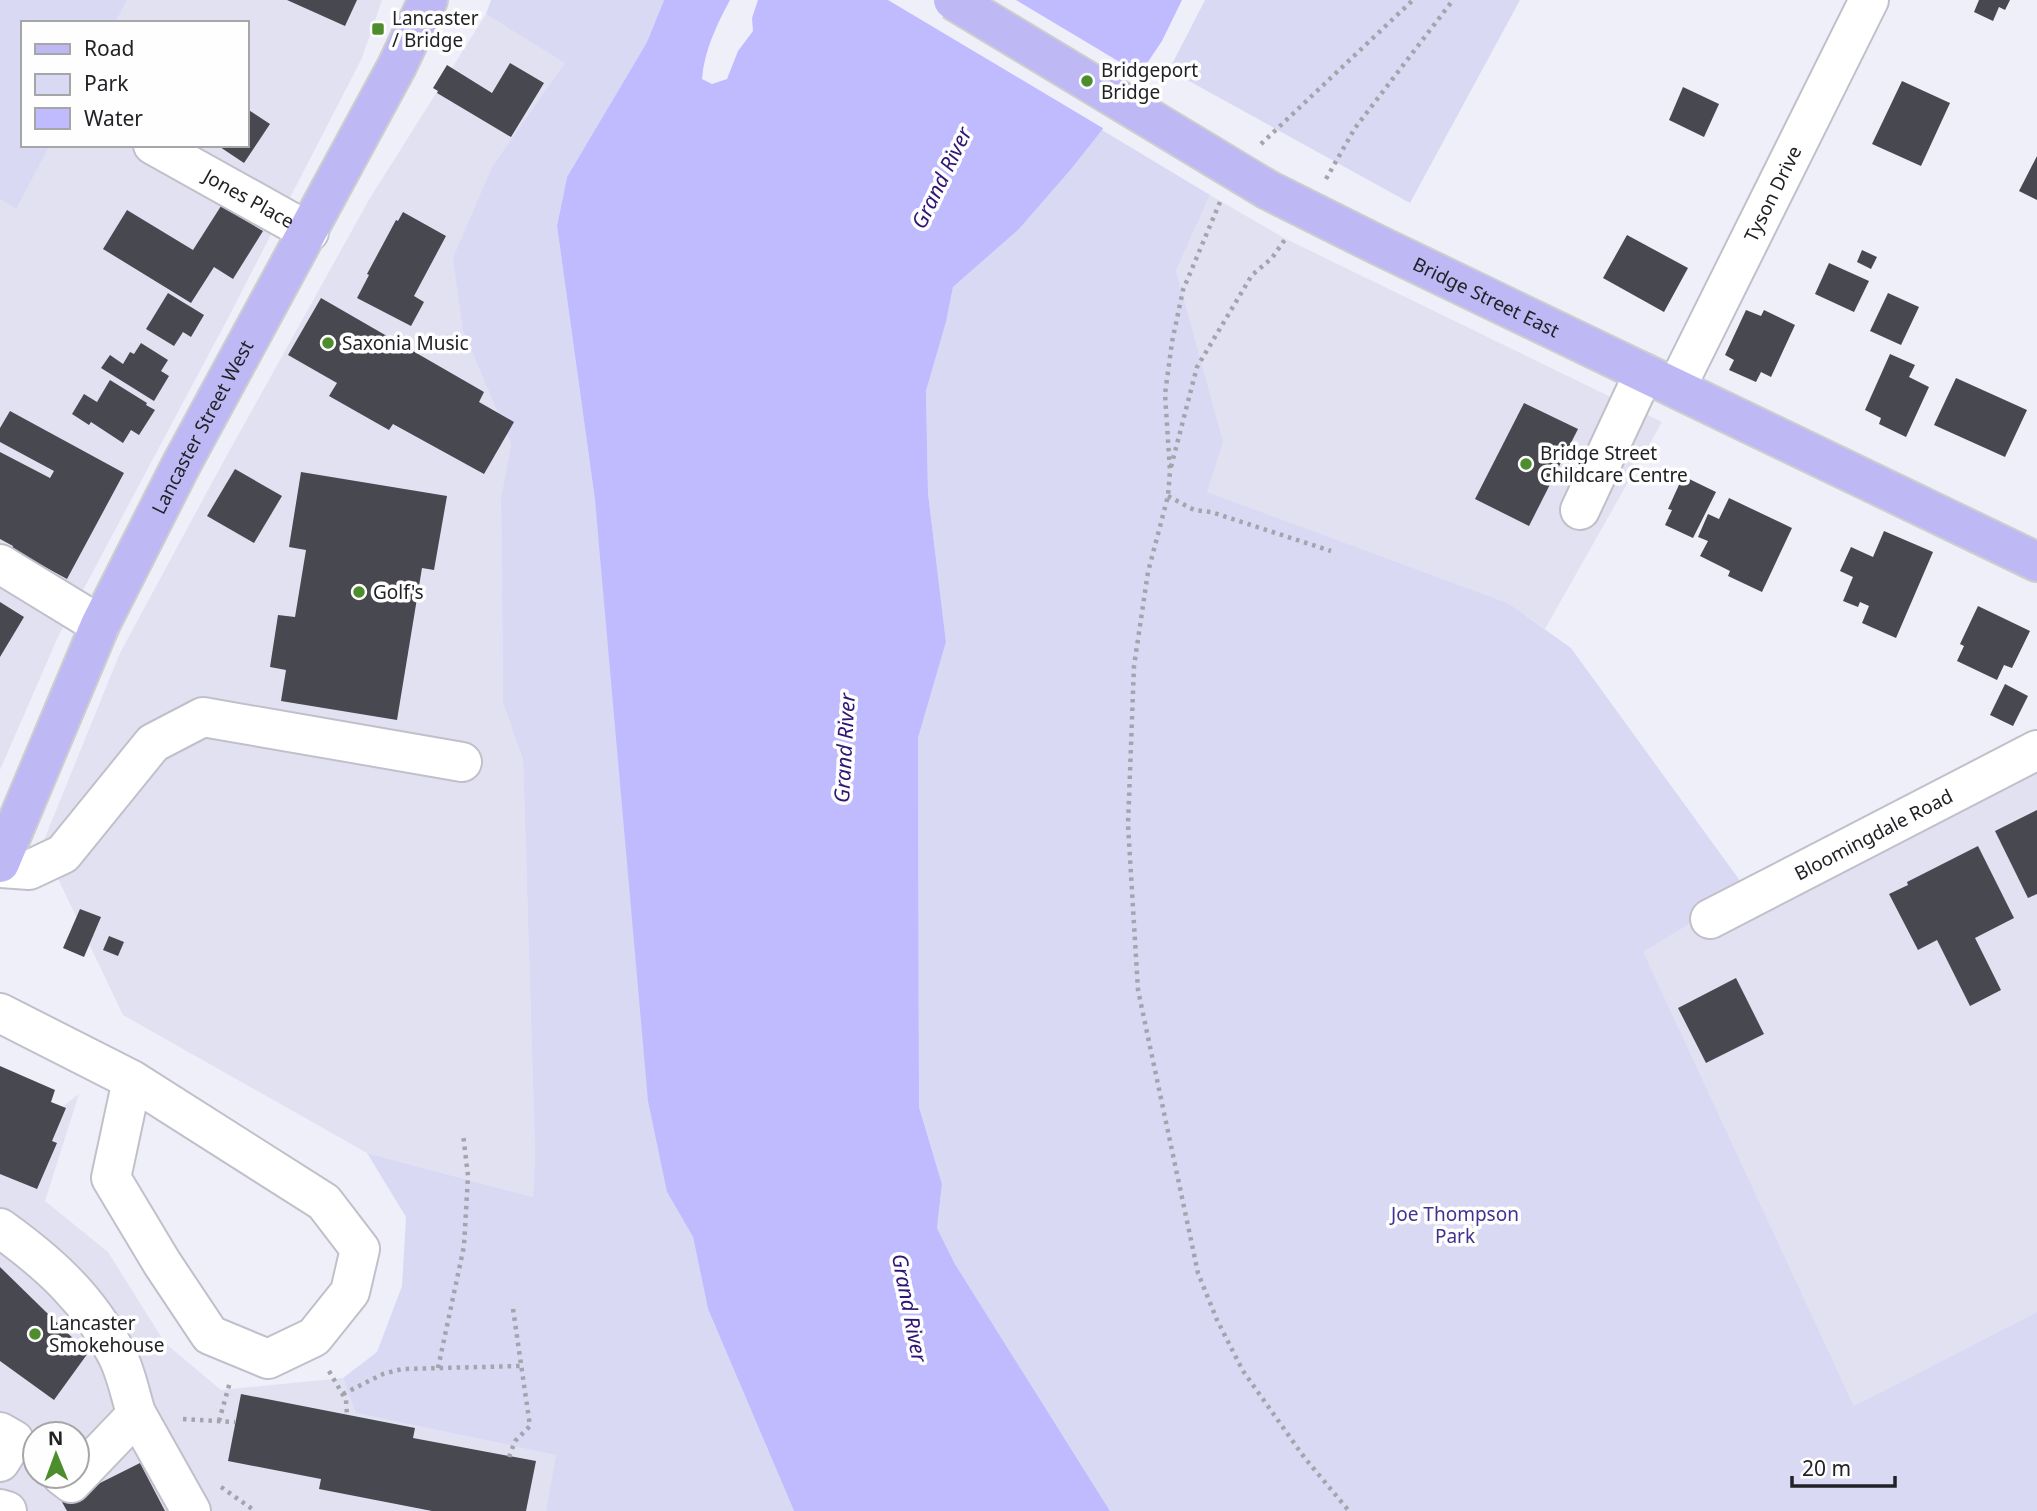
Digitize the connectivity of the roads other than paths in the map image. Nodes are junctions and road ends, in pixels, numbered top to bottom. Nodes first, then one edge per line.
1 (428, 0) edge
2 (953, 0) edge
3 (1869, 0) edge
4 (157, 147) edge
5 (309, 232) junction
6 (1660, 380) junction
7 (1580, 510) dead end
8 (2037, 562) edge
9 (0, 564) edge
10 (100, 625) junction
11 (2037, 750) edge
12 (462, 762) dead end
13 (0, 866) edge
14 (1710, 919) dead end
15 (0, 1013) edge
16 (132, 1080) junction
17 (0, 1227) edge
18 (136, 1413) junction
19 (91, 1462) edge
20 (0, 1509) edge
21 (7, 1511) edge
22 (191, 1511) edge

1 - 5 main road, Lancaster Street West
2 - 6 main road, Bridge Street East, bridge
3 - 6 street, Tyson Drive
4 - 5 street, Jones Place
5 - 10 main road, Lancaster Street West
6 - 7 street, Tyson Drive
6 - 8 main road, Bridge Street East
9 - 10 street
10 - 13 main road, Lancaster Street West
11 - 14 street, Bloomingdale Road
12 - 13 street
15 - 16 street
16 - 16 street
17 - 18 street
18 - 19 street
18 - 22 street
20 - 21 street

